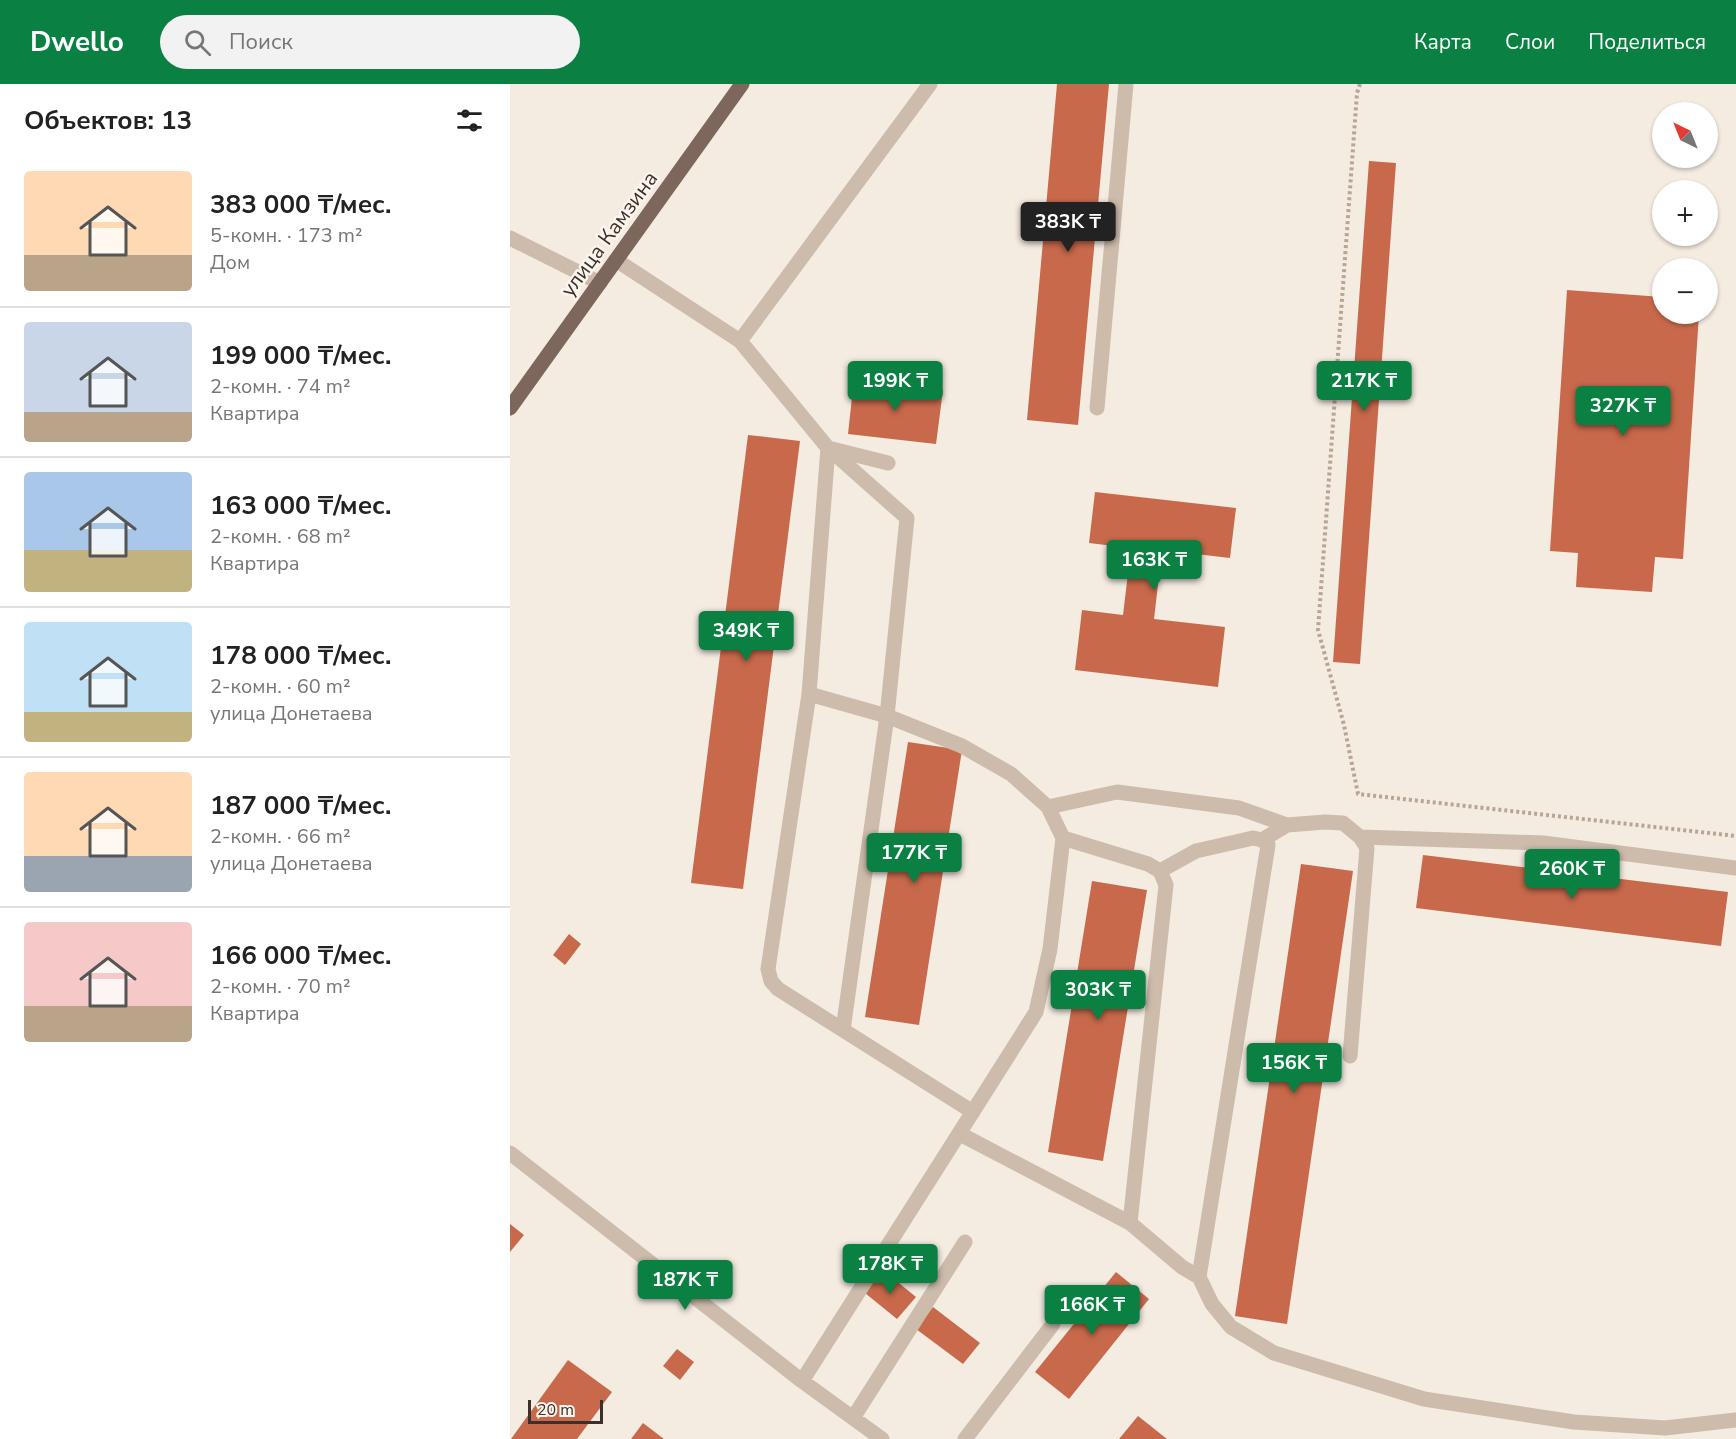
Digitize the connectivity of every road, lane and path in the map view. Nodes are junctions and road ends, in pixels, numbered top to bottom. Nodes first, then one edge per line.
1 (742, 84) edge
2 (930, 84) edge
3 (1126, 84) edge
4 (1360, 84) edge
5 (510, 238) edge
6 (616, 260) junction
7 (600, 283) junction
8 (740, 341) junction
9 (510, 408) edge
10 (1097, 408) dead end
11 (828, 448) junction
12 (888, 463) dead end
13 (809, 694) junction
14 (887, 716) junction
15 (1048, 807) junction
16 (1287, 825) junction
17 (1736, 836) edge
18 (1360, 837) junction
19 (1063, 838) junction
20 (1262, 840) junction
21 (1736, 868) edge
22 (1160, 871) junction
23 (843, 1030) junction
24 (1350, 1056) dead end
25 (973, 1112) junction
26 (960, 1134) junction
27 (510, 1153) edge
28 (1130, 1223) junction
29 (965, 1242) dead end
30 (1199, 1277) junction
31 (1053, 1324) dead end
32 (802, 1381) junction
33 (853, 1418) junction
34 (1736, 1420) edge
35 (882, 1439) edge
36 (965, 1439) edge

1 - 6 main road, улица Камзина
2 - 8 street
3 - 10 street
4 - 17 path
5 - 7 street
6 - 7 main road, улица Камзина
6 - 8 street
7 - 9 main road, улица Камзина
8 - 11 street
11 - 12 street
11 - 13 street
11 - 14 street
13 - 14 street
13 - 23 street
14 - 15 street
14 - 23 street
15 - 16 street
15 - 19 street
16 - 18 street
16 - 20 street
18 - 21 street
18 - 24 street
19 - 22 street
19 - 25 street
20 - 22 street
20 - 30 street
22 - 28 street
23 - 25 street
25 - 26 street
26 - 28 street
26 - 32 street
27 - 32 street
28 - 30 street
29 - 33 street
30 - 34 street
31 - 36 street
32 - 33 street
33 - 35 street

